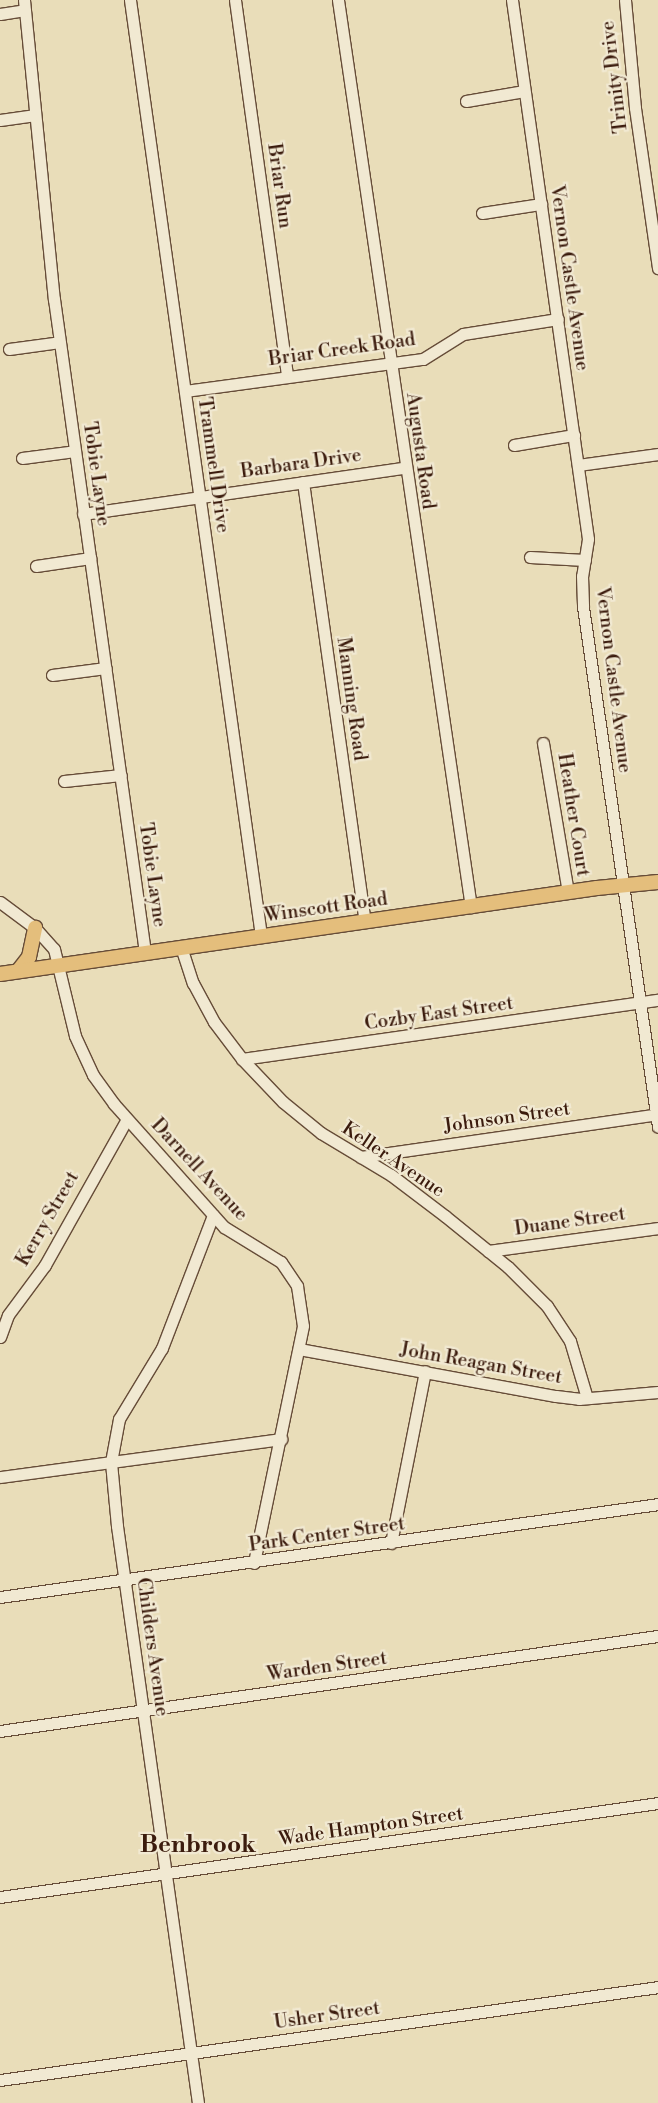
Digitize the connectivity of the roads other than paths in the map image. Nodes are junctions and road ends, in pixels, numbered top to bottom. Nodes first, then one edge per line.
1 (130, 0) edge
2 (235, 0) edge
3 (338, 0) edge
4 (512, 0) edge
5 (625, 0) edge
6 (24, 5) edge
7 (0, 14) edge
8 (524, 91) junction
9 (466, 101) dead end
10 (34, 115) junction
11 (0, 120) edge
12 (541, 204) junction
13 (482, 213) dead end
14 (658, 268) edge
15 (558, 319) junction
16 (60, 342) junction
17 (9, 349) dead end
18 (390, 364) junction
19 (287, 376) junction
20 (185, 390) junction
21 (574, 435) junction
22 (514, 445) dead end
23 (75, 451) junction
24 (658, 454) edge
25 (22, 458) dead end
26 (578, 465) junction
27 (404, 468) junction
28 (303, 482) junction
29 (199, 496) junction
30 (83, 514) junction
31 (530, 557) dead end
32 (90, 558) junction
33 (585, 560) junction
34 (36, 566) dead end
35 (106, 668) junction
36 (52, 675) dead end
37 (544, 743) dead end
38 (121, 774) junction
39 (64, 781) dead end
40 (658, 882) edge
41 (623, 885) junction
42 (568, 892) junction
43 (0, 902) edge
44 (472, 907) junction
45 (365, 922) junction
46 (35, 928) junction
47 (261, 936) junction
48 (181, 947) junction
49 (145, 952) junction
50 (59, 965) junction
51 (18, 971) junction
52 (0, 974) edge
53 (658, 1000) edge
54 (641, 1003) junction
55 (242, 1059) junction
56 (657, 1114) edge
57 (127, 1119) junction
58 (658, 1126) edge
59 (361, 1157) junction
60 (213, 1215) junction
61 (658, 1228) edge
62 (488, 1251) junction
63 (0, 1337) edge
64 (299, 1350) junction
65 (425, 1371) junction
66 (658, 1392) edge
67 (587, 1398) junction
68 (281, 1439) junction
69 (112, 1462) junction
70 (0, 1477) edge
71 (658, 1504) edge
72 (391, 1543) junction
73 (254, 1563) junction
74 (126, 1582) junction
75 (0, 1597) edge
76 (658, 1636) edge
77 (143, 1711) junction
78 (0, 1731) edge
79 (658, 1803) edge
80 (166, 1873) junction
81 (0, 1897) edge
82 (658, 1987) edge
83 (191, 2053) junction
84 (0, 2080) edge
85 (198, 2103) edge

1 - 20 street, Trammell Drive
2 - 19 street, Briar Run
3 - 18 street, Augusta Road
4 - 8 street, Vernon Castle Avenue
5 - 14 street, Trinity Drive
6 - 7 street
6 - 10 street, Tobie Layne
8 - 9 street
8 - 12 street, Vernon Castle Avenue
10 - 11 street
10 - 16 street, Tobie Layne
12 - 13 street
12 - 15 street, Vernon Castle Avenue
15 - 18 street, Briar Creek Road
15 - 21 street, Vernon Castle Avenue
16 - 17 street
16 - 23 street, Tobie Layne
18 - 19 street, Briar Creek Road
18 - 27 street, Augusta Road
19 - 20 street, Briar Creek Road
20 - 29 street, Trammell Drive
21 - 22 street
21 - 26 street, Vernon Castle Avenue
23 - 25 street
23 - 30 street, Tobie Layne
24 - 26 street
26 - 33 street, Vernon Castle Avenue
27 - 28 street, Barbara Drive
27 - 44 street, Augusta Road
28 - 29 street, Barbara Drive
28 - 45 street, Manning Road
29 - 30 street, Barbara Drive
29 - 47 street, Trammell Drive
30 - 32 street, Tobie Layne
31 - 33 street
32 - 34 street
32 - 35 street, Tobie Layne
33 - 41 street, Vernon Castle Avenue
35 - 36 street
35 - 38 street, Tobie Layne
37 - 42 street, Heather Court
38 - 39 street
38 - 49 street, Tobie Layne
40 - 41 main road, Winscott Road
41 - 42 main road, Winscott Road
41 - 54 street, Vernon Castle Avenue
42 - 44 main road, Winscott Road
43 - 46 street, Darnell Avenue
44 - 45 main road, Winscott Road
45 - 47 main road, Winscott Road
46 - 50 street, Darnell Avenue
46 - 51 main road
47 - 48 main road, Winscott Road
48 - 49 main road, Winscott Road
48 - 55 street, Keller Avenue
49 - 50 main road, Winscott Road
50 - 51 main road, Winscott Road
50 - 57 street, Darnell Avenue
51 - 52 main road, Winscott Road
53 - 54 street, Cozby East Street
54 - 55 street, Cozby East Street
54 - 56 street, Vernon Castle Avenue
55 - 59 street, Keller Avenue
56 - 58 street, Vernon Castle Avenue
56 - 59 street, Johnson Street
57 - 60 street, Darnell Avenue
57 - 63 street, Kerry Street
59 - 62 street, Keller Avenue
60 - 64 street, Darnell Avenue
60 - 69 street, Childers Avenue
61 - 62 street, Duane Street
62 - 67 street, Keller Avenue
64 - 65 street, John Reagan Street
64 - 68 street, Darnell Avenue
65 - 67 street, John Reagan Street
65 - 72 street
66 - 67 street, John Reagan Street
68 - 69 street
68 - 73 street, Darnell Avenue
69 - 70 street
69 - 74 street, Childers Avenue
71 - 72 street, Park Center Street
72 - 73 street, Park Center Street
73 - 74 street, Park Center Street
74 - 75 street, Park Center Street
74 - 77 street, Childers Avenue
76 - 77 street, Warden Street
77 - 78 street, Warden Street
77 - 80 street, Childers Avenue
79 - 80 street, Wade Hampton Street
80 - 81 street, Wade Hampton Street
80 - 83 street, Childers Avenue
82 - 83 street, Usher Street
83 - 84 street, Usher Street
83 - 85 street, Childers Avenue

